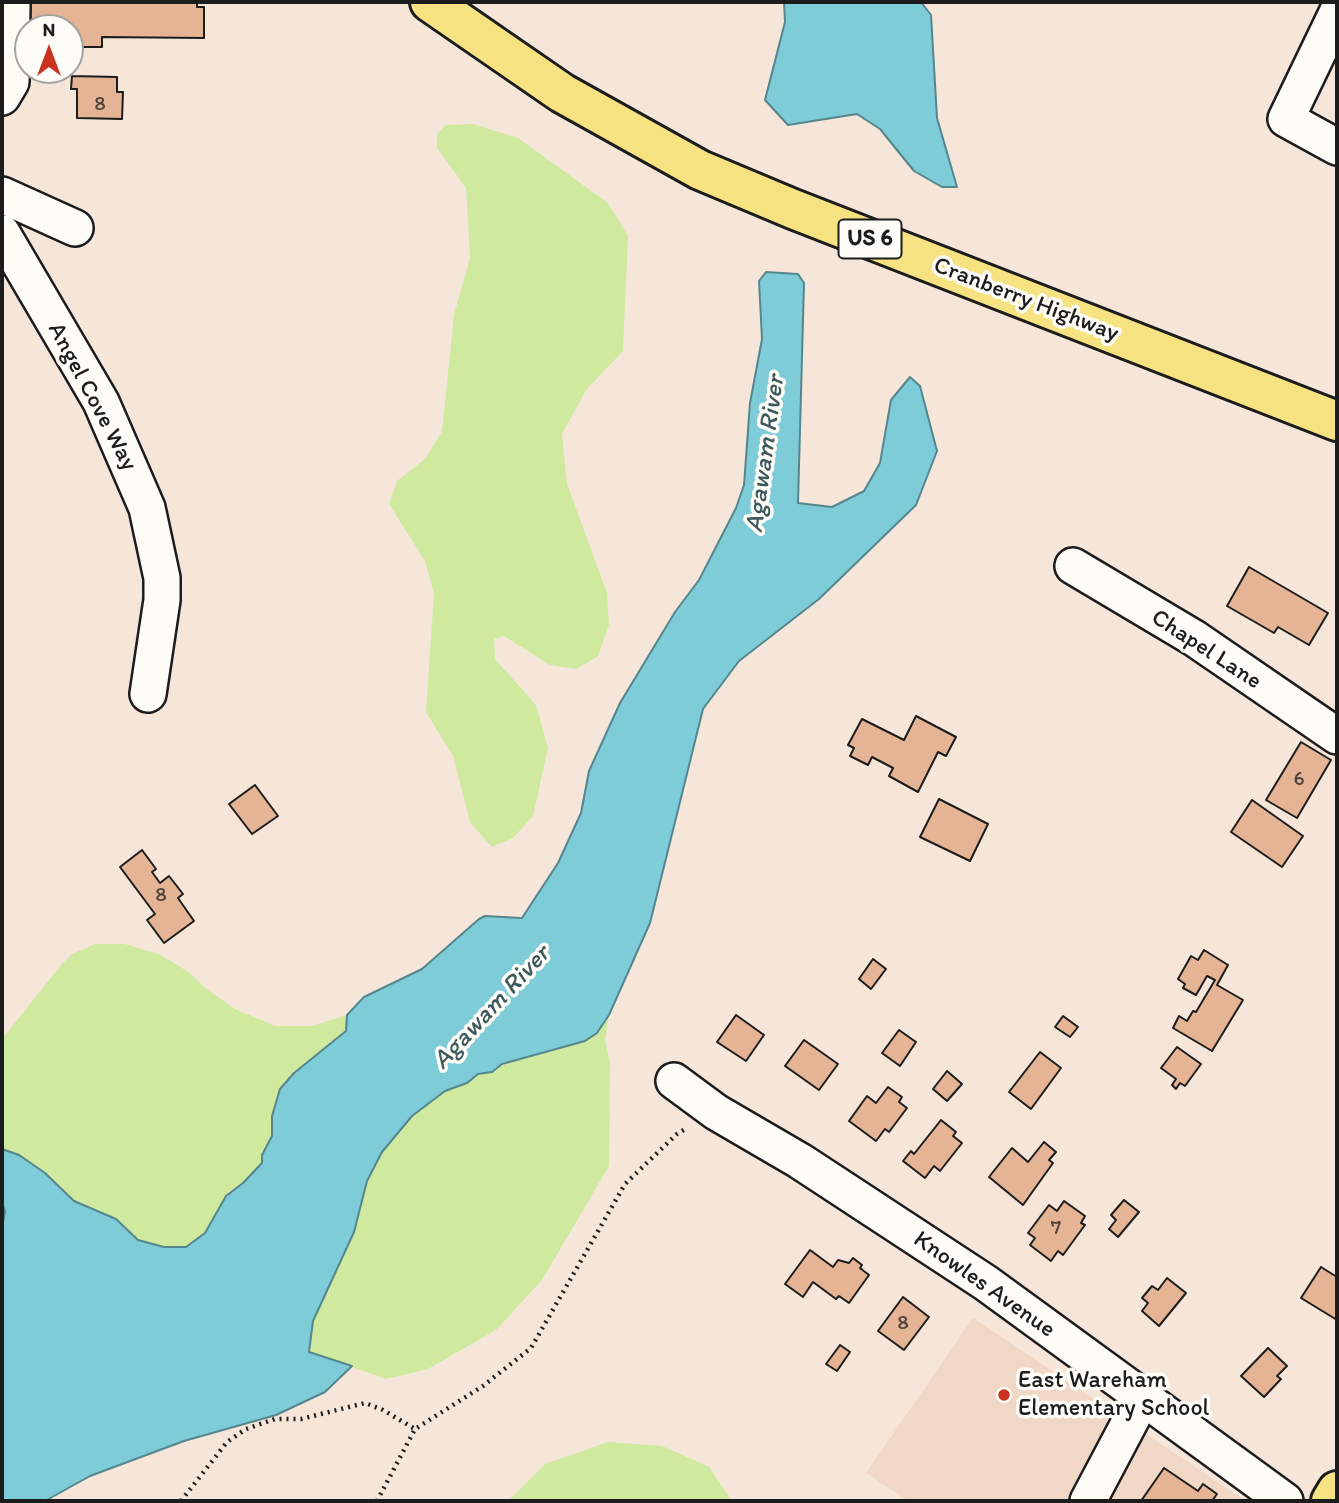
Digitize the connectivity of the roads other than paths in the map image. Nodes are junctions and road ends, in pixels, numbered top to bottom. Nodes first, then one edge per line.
1 (12, 2) edge
2 (430, 2) edge
3 (1337, 13) edge
4 (2, 97) edge
5 (1337, 147) edge
6 (2, 195) edge
7 (75, 229) dead end
8 (2, 233) edge
9 (1337, 421) edge
10 (1073, 566) dead end
11 (148, 694) dead end
12 (1337, 736) edge
13 (674, 1081) dead end
14 (1143, 1396) junction
15 (1337, 1491) edge
16 (1088, 1501) edge
17 (1285, 1501) edge
18 (1331, 1501) edge

1 - 4 street
2 - 9 main road, Cranberry Highway / US 6
3 - 5 street
6 - 7 street
8 - 11 street, Angel Cove Way
10 - 12 street, Chapel Lane
13 - 14 street, Knowles Avenue
14 - 16 street
14 - 17 street, Knowles Avenue
15 - 18 main road

